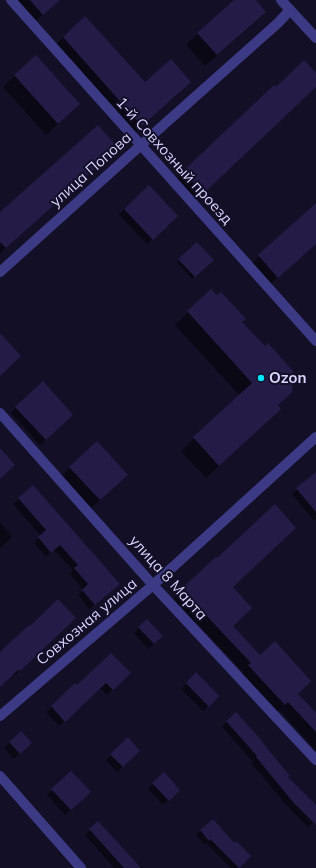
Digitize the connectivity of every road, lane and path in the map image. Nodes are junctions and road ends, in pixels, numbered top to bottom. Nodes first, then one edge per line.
1 (11, 0) edge
2 (281, 0) edge
3 (290, 10) junction
4 (316, 38) edge
5 (140, 145) junction
6 (0, 272) edge
7 (316, 341) edge
8 (0, 413) edge
9 (316, 437) edge
10 (153, 585) junction
11 (0, 716) edge
12 (316, 760) edge
13 (0, 776) edge
14 (81, 868) edge

1 - 5 street, 1-й Совхозный проезд
2 - 3 street
3 - 4 street
3 - 5 street, улица Попова
5 - 6 street, улица Попова
5 - 7 street, 1-й Совхозный проезд
8 - 10 street, улица 8 Марта
9 - 10 street, Совхозная улица
10 - 11 street, Совхозная улица
10 - 12 street, улица 8 Марта
13 - 14 street

